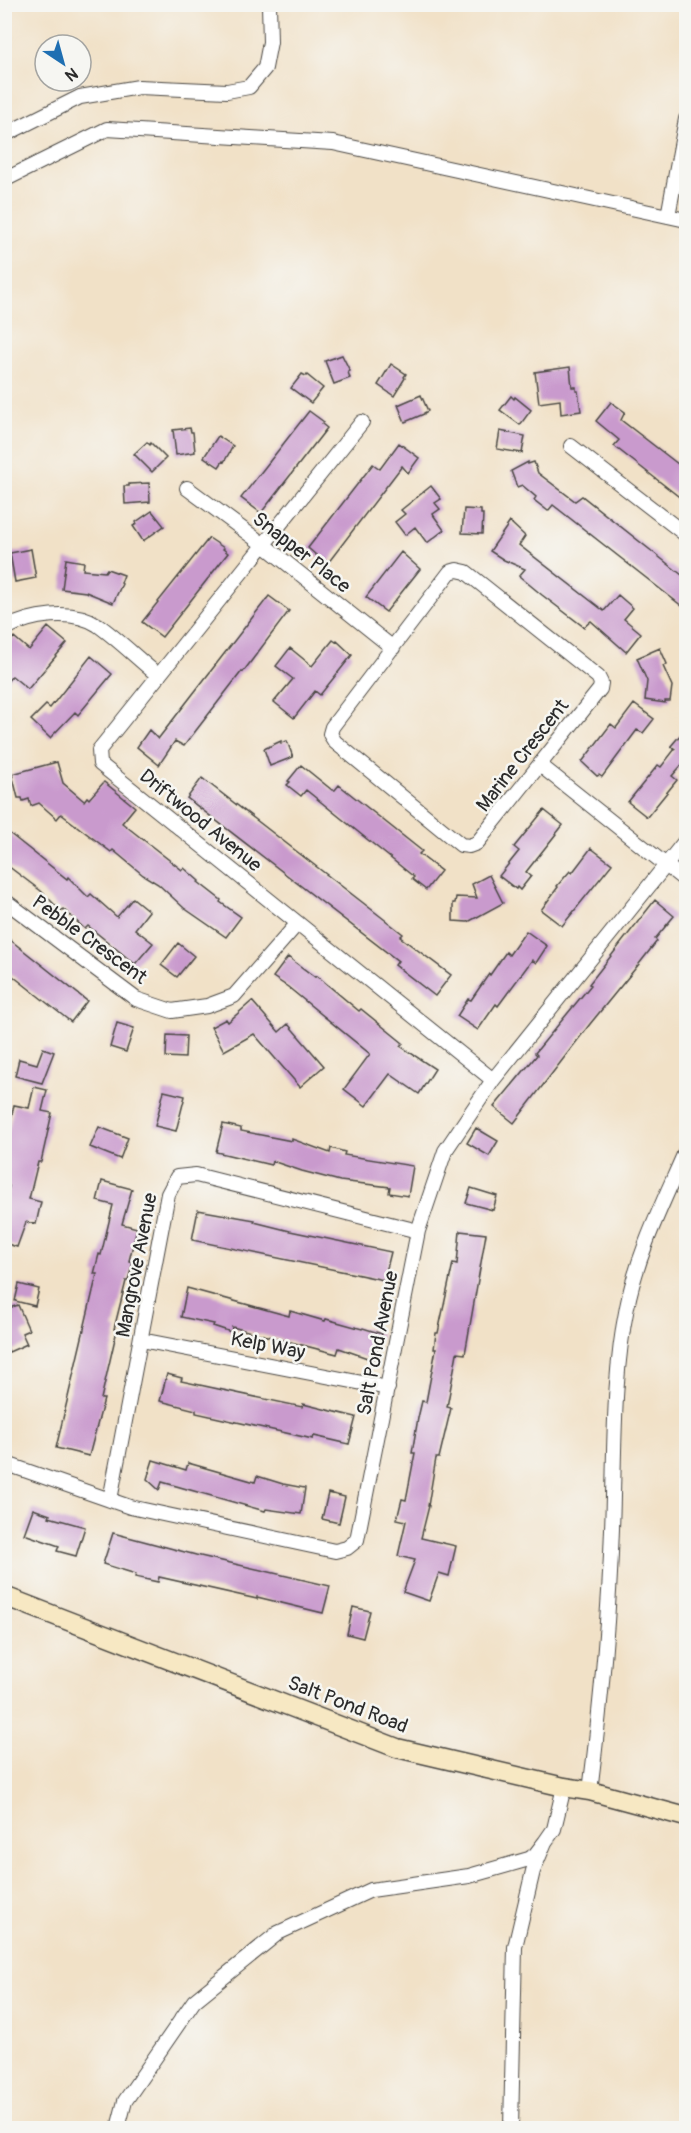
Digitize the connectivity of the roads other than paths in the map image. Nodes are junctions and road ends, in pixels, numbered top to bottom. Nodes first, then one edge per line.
1 (269, 4) edge
2 (687, 119) edge
3 (4, 135) edge
4 (4, 180) edge
5 (668, 216) junction
6 (687, 220) edge
7 (362, 422) dead end
8 (571, 446) dead end
9 (187, 488) dead end
10 (687, 535) edge
11 (264, 545) junction
12 (4, 629) edge
13 (393, 648) junction
14 (159, 676) junction
15 (540, 765) junction
16 (687, 840) edge
17 (667, 865) junction
18 (687, 881) edge
19 (4, 900) edge
20 (298, 923) junction
21 (494, 1080) junction
22 (687, 1150) edge
23 (418, 1231) junction
24 (141, 1340) junction
25 (388, 1388) junction
26 (4, 1463) edge
27 (110, 1500) junction
28 (4, 1596) edge
29 (564, 1787) junction
30 (590, 1791) junction
31 (687, 1817) edge
32 (546, 1842) junction
33 (118, 2128) edge
34 (511, 2128) edge

1 - 3 street
2 - 5 street
4 - 5 street
5 - 6 street
7 - 11 street, Driftwood Avenue
8 - 10 street
9 - 11 street, Snapper Place
11 - 13 street, Snapper Place
11 - 14 street, Driftwood Avenue
12 - 14 street
13 - 15 street, Marine Crescent
13 - 15 street, Marine Crescent
14 - 20 street, Driftwood Avenue
15 - 17 street
16 - 17 street, Salt Pond Avenue
17 - 18 street
17 - 21 street, Salt Pond Avenue
19 - 20 street, Pebble Crescent
20 - 21 street, Driftwood Avenue
21 - 23 street, Salt Pond Avenue
22 - 30 street
23 - 24 street, Mangrove Avenue
23 - 25 street, Salt Pond Avenue
24 - 25 street, Kelp Way
24 - 27 street, Mangrove Avenue
25 - 27 street, Salt Pond Avenue
26 - 27 street, Salt Pond Avenue
28 - 29 street, Salt Pond Road
29 - 30 street, Salt Pond Road
29 - 32 street
30 - 31 street, Salt Pond Road
32 - 33 street
32 - 34 street

